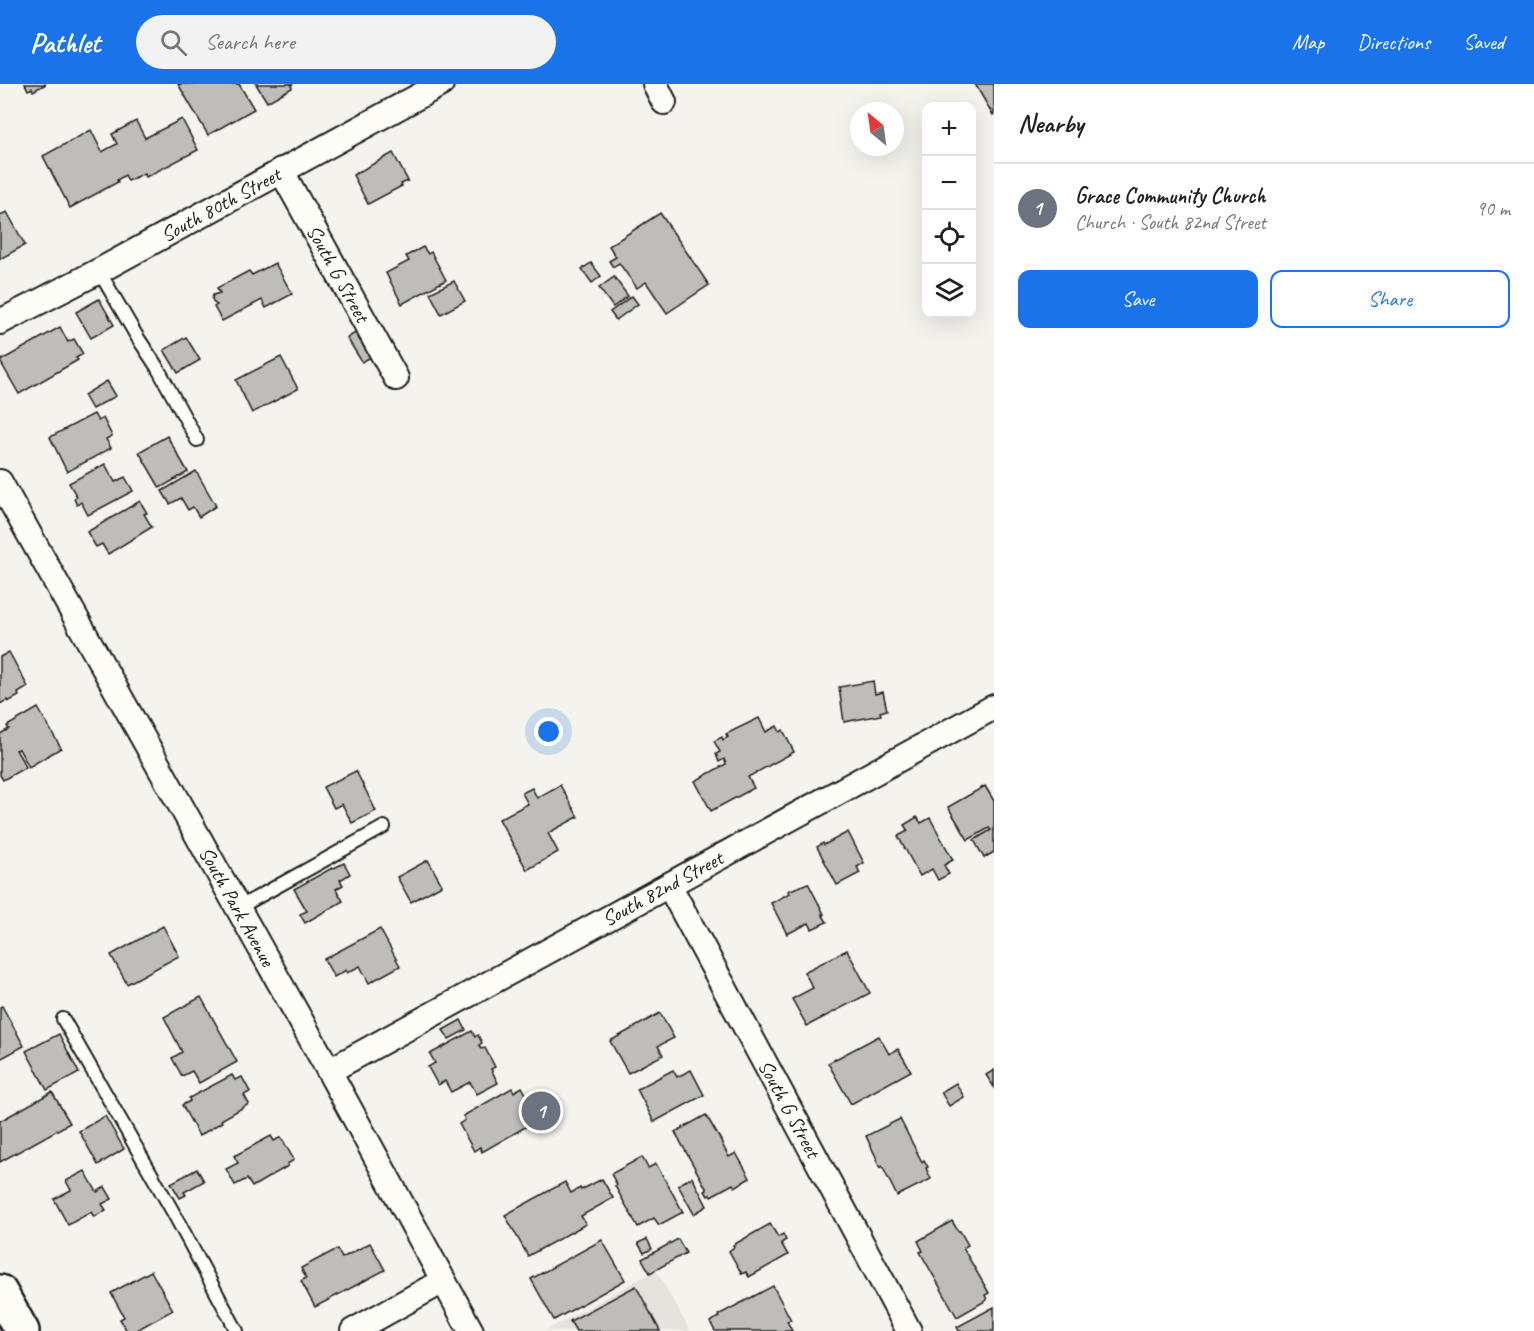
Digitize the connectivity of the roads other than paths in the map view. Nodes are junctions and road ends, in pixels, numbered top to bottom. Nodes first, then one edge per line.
1 (441, 84) edge
2 (281, 170) junction
3 (99, 271) junction
4 (0, 322) edge
5 (396, 378) dead end
6 (197, 440) dead end
7 (0, 482) edge
8 (994, 707) edge
9 (384, 827) dead end
10 (669, 885) junction
11 (238, 908) junction
12 (63, 1019) dead end
13 (329, 1071) junction
14 (443, 1281) junction
15 (0, 1292) edge
16 (22, 1331) edge
17 (237, 1331) edge
18 (353, 1331) edge
19 (471, 1331) edge
20 (909, 1331) edge

1 - 2 street, South 80th Street
2 - 3 street, South 80th Street
2 - 5 street, South G Street
3 - 4 street, South 80th Street
3 - 6 lane
7 - 11 street, South Park Avenue
8 - 10 street, South 82nd Street
9 - 11 lane
10 - 13 street, South 82nd Street
10 - 20 street, South G Street
11 - 13 street, South Park Avenue
12 - 17 lane
13 - 14 street, South Park Avenue
14 - 18 street
14 - 19 street, South Park Avenue
15 - 16 main road

